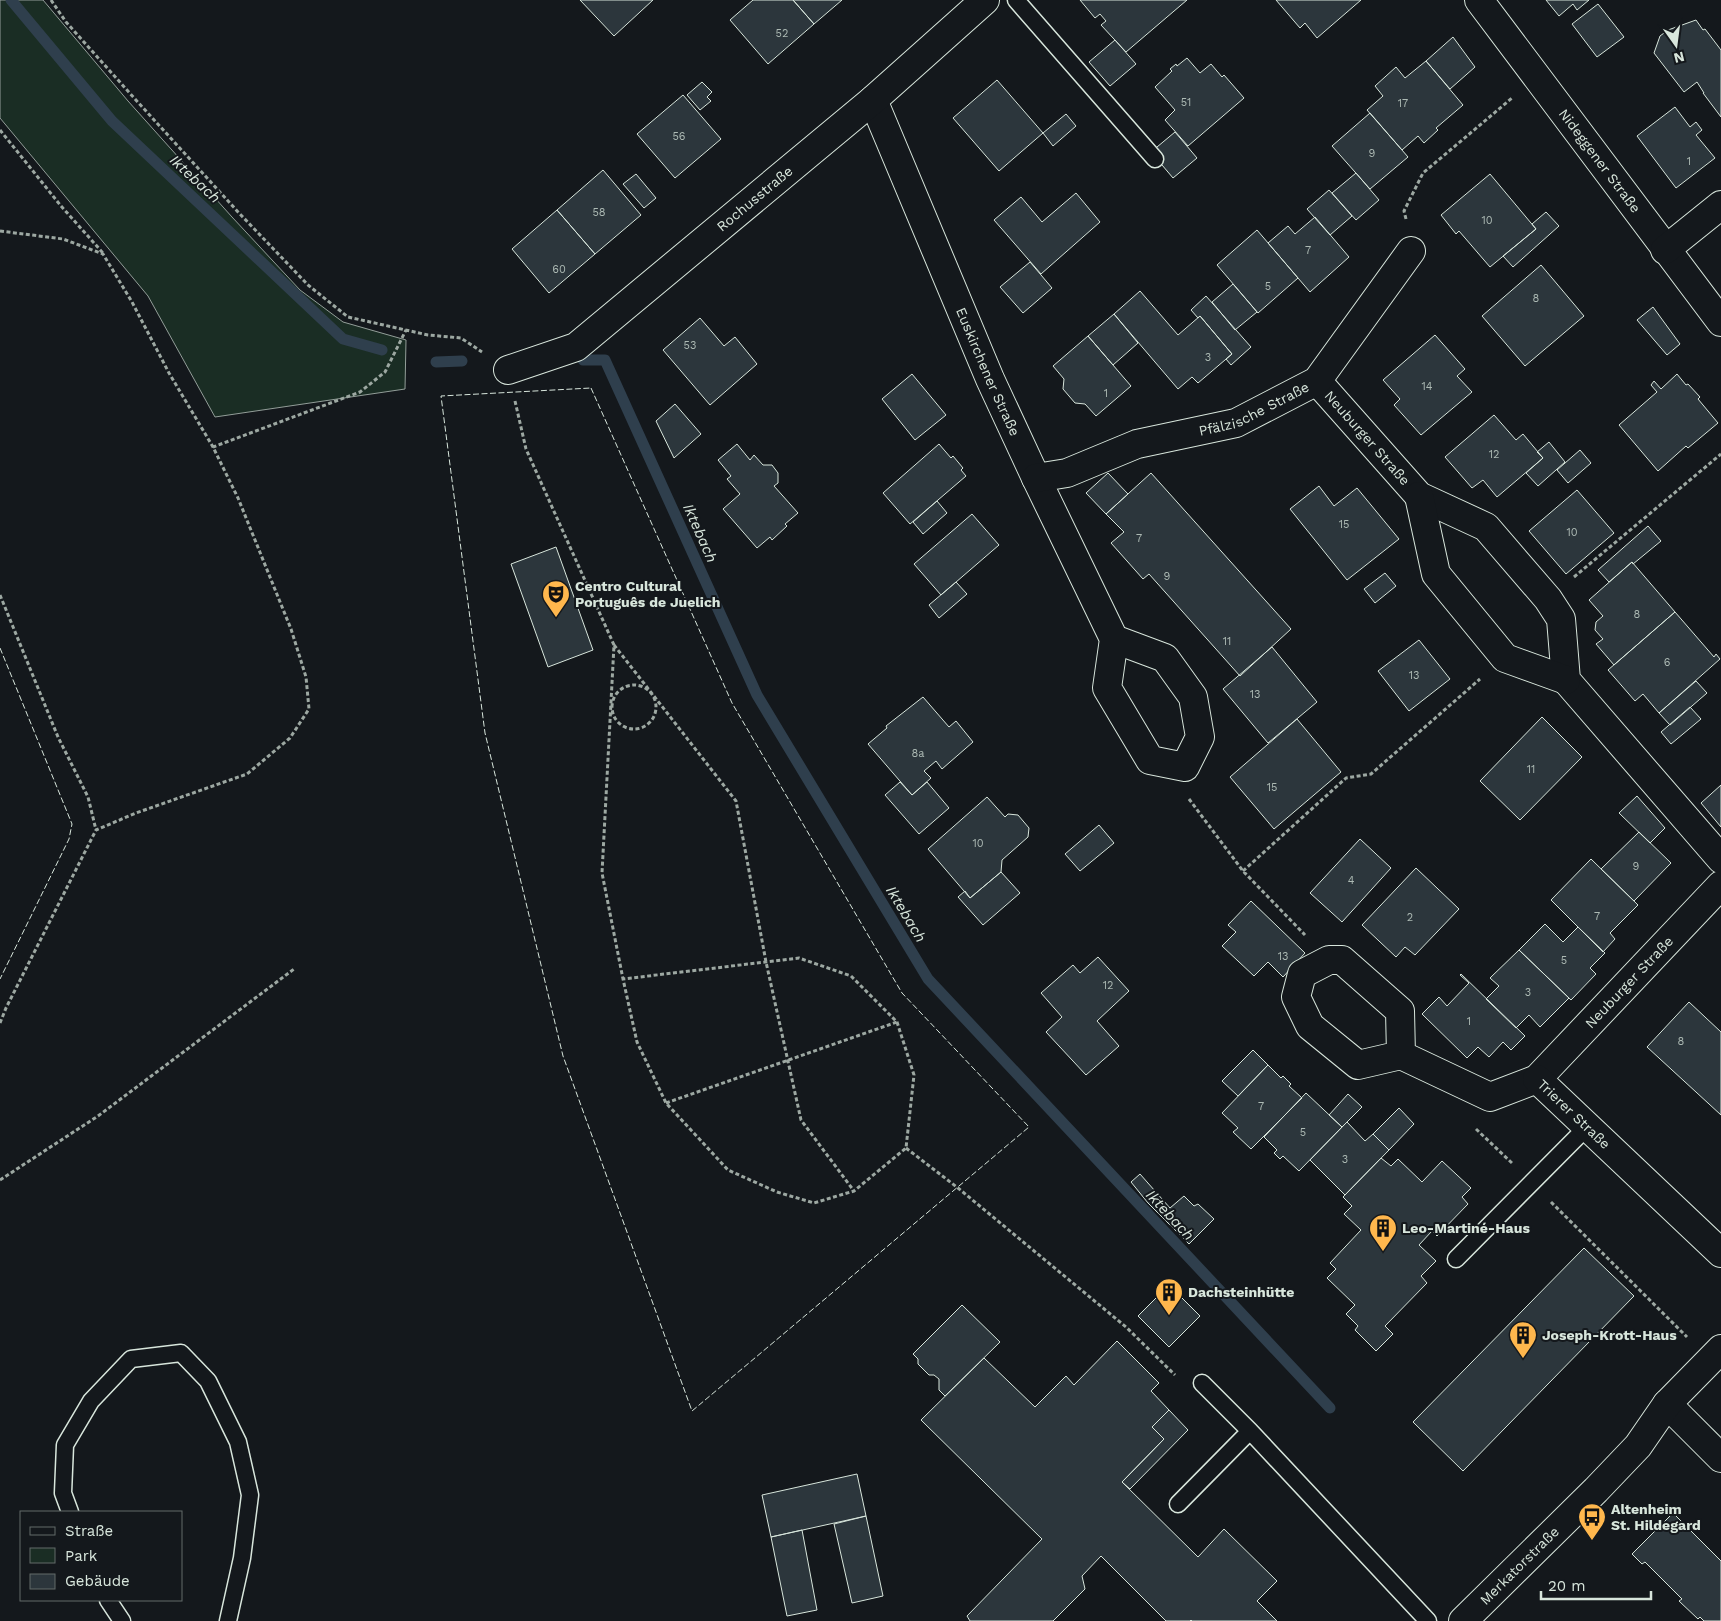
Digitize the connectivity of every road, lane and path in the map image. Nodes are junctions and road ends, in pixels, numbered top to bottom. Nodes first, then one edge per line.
1 (50, 0) edge
2 (985, 0) edge
3 (1016, 0) edge
4 (1479, 0) edge
5 (1536, 78) junction
6 (873, 100) junction
7 (0, 130) edge
8 (1155, 159) dead end
9 (1721, 205) edge
10 (0, 231) edge
11 (1665, 250) junction
12 (1411, 251) joint
13 (103, 254) junction
14 (1721, 322) edge
15 (406, 330) junction
16 (508, 370) junction
17 (1317, 380) junction
18 (213, 447) junction
19 (1721, 454) edge
20 (1036, 478) junction
21 (1420, 496) junction
22 (0, 595) edge
23 (1548, 599) junction
24 (1114, 639) junction
25 (614, 645) junction
26 (1505, 658) junction
27 (1566, 680) junction
28 (653, 695) junction
29 (611, 708) junction
30 (1185, 767) junction
31 (96, 830) junction
32 (1721, 859) edge
33 (1243, 871) junction
34 (1721, 885) edge
35 (1329, 960) junction
36 (766, 962) junction
37 (294, 968) dead end
38 (623, 979) junction
39 (897, 1022) junction
40 (0, 1023) edge
41 (1401, 1055) junction
42 (788, 1060) junction
43 (1536, 1079) junction
44 (666, 1103) junction
45 (1470, 1122) dead end
46 (1587, 1127) junction
47 (906, 1148) junction
48 (0, 1180) edge
49 (1532, 1183) junction
50 (854, 1191) junction
51 (1721, 1253) edge
52 (1456, 1259) dead end
53 (1716, 1355) edge
54 (1175, 1376) dead end
55 (1202, 1383) dead end
56 (1668, 1404) junction
57 (1250, 1430) junction
58 (1721, 1458) edge
59 (1178, 1504) dead end
60 (70, 1511) edge
61 (109, 1601) edge
62 (122, 1621) edge
63 (228, 1621) edge
64 (1428, 1621) edge
65 (1463, 1621) edge

1 - 15 path
2 - 6 street, Rochusstraße
3 - 8 lane
4 - 5 street, Nideggener Straße
5 - 11 street, Nideggener Straße
5 - 12 path
6 - 16 street, Rochusstraße
6 - 20 street, Euskirchener Straße
7 - 13 path
9 - 11 street
10 - 13 path
11 - 14 street, Nideggener Straße
12 - 17 street, Pfälzische Straße
13 - 18 path
15 - 16 path
15 - 18 path
16 - 25 path
17 - 20 street, Pfälzische Straße
17 - 21 street, Neuburger Straße
18 - 31 path
19 - 23 path
20 - 24 street, Euskirchener Straße
21 - 23 street, Neuburger Straße
21 - 26 street, Neuburger Straße
22 - 31 path
23 - 27 street, Neuburger Straße
24 - 30 street
24 - 30 street
25 - 28 path
25 - 29 path
26 - 27 street
26 - 33 path
27 - 32 street
28 - 29 path
28 - 29 path
28 - 36 path
29 - 38 path
30 - 33 path
31 - 40 path
33 - 35 path
34 - 43 street, Neuburger Straße
35 - 41 street
35 - 41 street
36 - 38 path
36 - 39 path
36 - 42 path
37 - 48 path
38 - 44 path
39 - 42 path
39 - 47 path
41 - 43 street, Trierer Straße
42 - 44 path
42 - 50 path
43 - 46 street, Trierer Straße
44 - 50 path
45 - 49 path
46 - 49 lane
46 - 51 street, Trierer Straße
47 - 50 path
47 - 54 path
49 - 52 lane
49 - 53 path
53 - 56 street, Merkatorstraße
55 - 57 lane
56 - 58 street
56 - 65 street, Merkatorstraße
57 - 59 lane
57 - 64 lane
60 - 63 lane
61 - 62 lane

